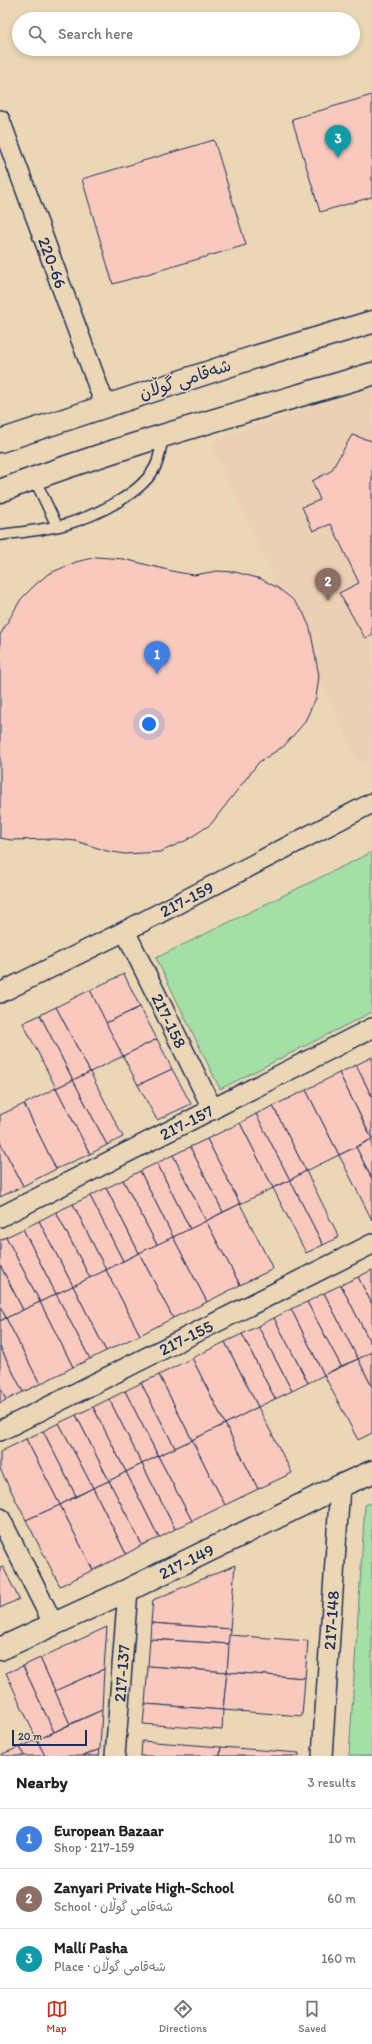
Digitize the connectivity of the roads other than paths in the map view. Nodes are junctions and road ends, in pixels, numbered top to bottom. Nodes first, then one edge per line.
1 (0, 120) edge
2 (372, 322) edge
3 (372, 374) edge
4 (105, 405) junction
5 (163, 436) junction
6 (0, 441) edge
7 (34, 478) junction
8 (0, 491) edge
9 (57, 526) junction
10 (0, 535) edge
11 (372, 803) edge
12 (125, 931) junction
13 (0, 993) edge
14 (372, 1028) edge
15 (214, 1110) junction
16 (0, 1217) edge
17 (372, 1244) edge
18 (0, 1431) edge
19 (372, 1472) edge
20 (340, 1486) junction
21 (0, 1518) edge
22 (128, 1590) junction
23 (53, 1623) junction
24 (0, 1649) edge
25 (115, 1756) edge
26 (322, 1756) edge

1 - 4 street, 220-66
2 - 4 main road, شەقامی گوڵان
3 - 5 main road
4 - 6 main road, شەقامی گوڵان
5 - 7 main road
5 - 9 lane
7 - 8 main road
7 - 9 lane
9 - 10 lane
11 - 12 street, 217-159
12 - 13 street, 217-159
12 - 15 street, 217-158
14 - 15 street, 217-157
15 - 16 street, 217-157
17 - 18 street, 217-155
19 - 20 main road, 217-149
20 - 22 main road, 217-149
20 - 26 street, 217-148
21 - 23 street
22 - 23 main road, 217-149
22 - 25 street, 217-137
23 - 24 main road, 217-149

